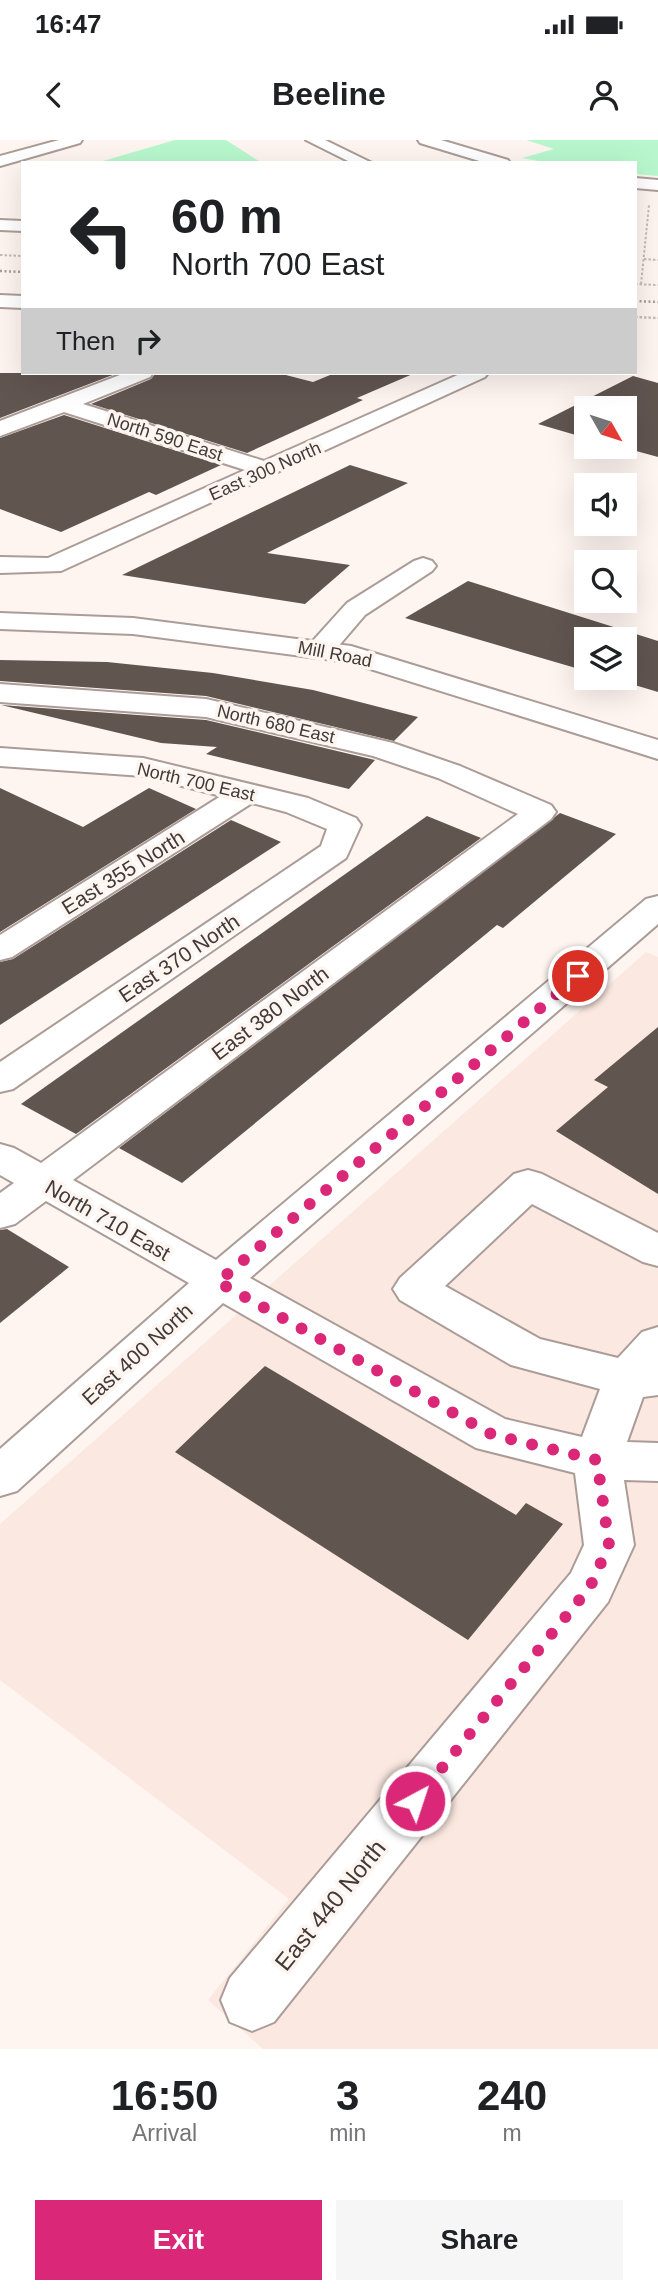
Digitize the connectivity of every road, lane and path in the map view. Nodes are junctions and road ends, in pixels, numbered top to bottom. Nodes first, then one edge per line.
1 (75, 140) edge
2 (313, 140) edge
3 (425, 140) edge
4 (0, 161) edge
5 (360, 161) edge
6 (496, 161) edge
7 (637, 183) edge
8 (658, 185) edge
9 (649, 204) dead end
10 (0, 254) edge
11 (21, 256) edge
12 (644, 259) junction
13 (658, 260) edge
14 (637, 284) edge
15 (642, 284) junction
16 (658, 285) edge
17 (0, 301) edge
18 (21, 303) edge
19 (637, 317) edge
20 (658, 318) edge
21 (138, 375) edge
22 (474, 375) edge
23 (62, 404) junction
24 (1, 428) edge
25 (268, 470) junction
26 (0, 565) edge
27 (423, 566) dead end
28 (0, 621) edge
29 (320, 650) junction
30 (0, 693) edge
31 (658, 750) edge
32 (0, 757) edge
33 (37, 759) junction
34 (0, 780) edge
35 (245, 794) junction
36 (540, 812) joint
37 (345, 825) joint
38 (658, 906) edge
39 (0, 950) edge
40 (0, 1080) edge
41 (0, 1157) edge
42 (42, 1183) junction
43 (0, 1214) edge
44 (658, 1251) edge
45 (218, 1282) junction
46 (658, 1344) edge
47 (642, 1379) edge
48 (597, 1460) junction
49 (658, 1462) edge
50 (0, 1477) edge
51 (252, 2000) dead end

1 - 4 street
2 - 5 street
3 - 6 street
7 - 8 street
9 - 12 path
10 - 11 path
12 - 13 path
12 - 15 path
14 - 15 path
15 - 16 path
17 - 18 street
19 - 20 path
21 - 23 street
22 - 25 street, East 300 North
23 - 24 street
23 - 25 street, North 590 East
25 - 26 street, East 300 North
27 - 29 street
28 - 29 street, Mill Road
29 - 31 street, Mill Road
30 - 36 street, North 680 East
32 - 33 street, North 700 East
33 - 34 street
33 - 35 street, North 700 East
35 - 37 street, North 700 East
35 - 39 street, East 355 North
36 - 42 street, East 380 North
37 - 40 street, East 370 North
38 - 45 street, East 400 North
41 - 42 street, North 710 East
42 - 43 street, East 380 North
42 - 45 street, North 710 East
44 - 47 street
45 - 48 street
45 - 50 street, East 400 North
46 - 47 street
47 - 48 street
48 - 49 street
48 - 51 street, East 440 North

